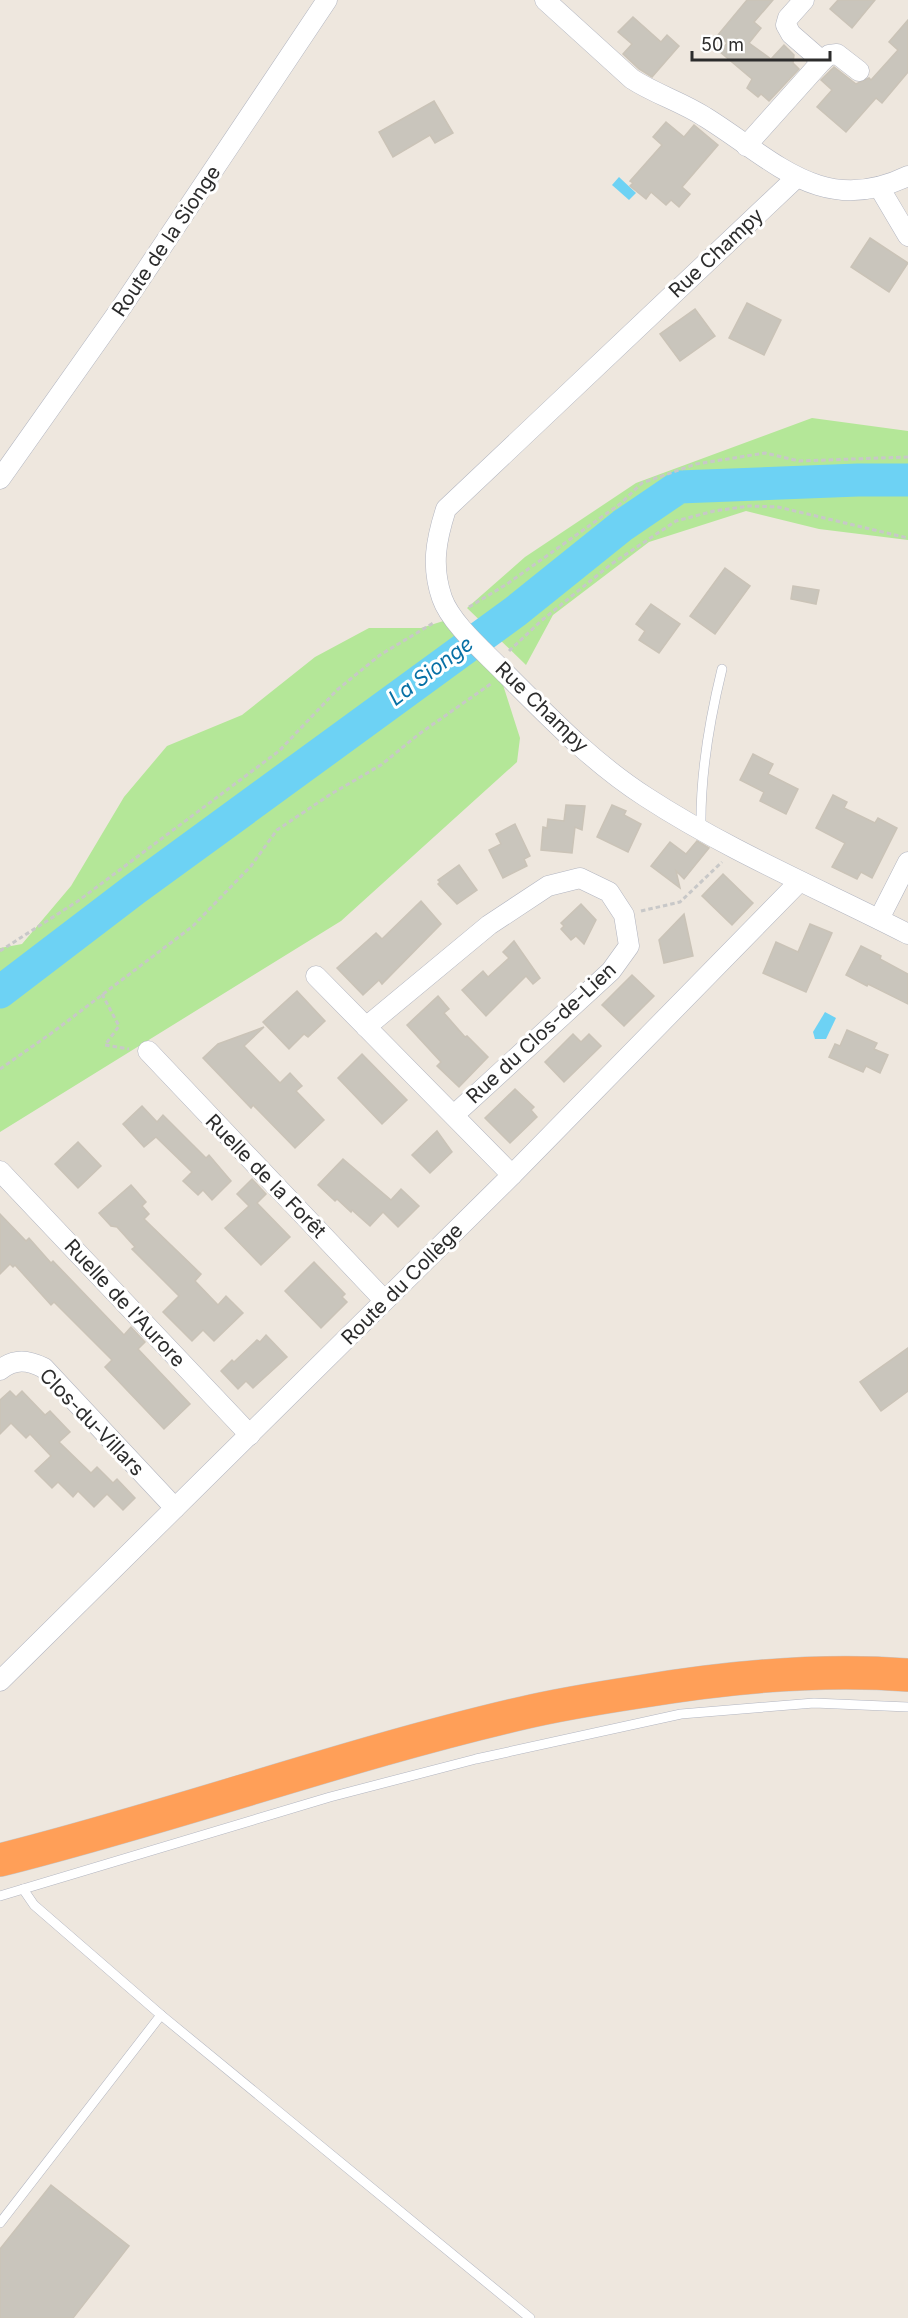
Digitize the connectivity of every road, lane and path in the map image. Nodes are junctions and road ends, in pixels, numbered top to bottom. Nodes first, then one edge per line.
1 (327, 0) edge
2 (545, 0) edge
3 (804, 0) edge
4 (822, 61) junction
5 (859, 71) dead end
6 (746, 146) junction
7 (908, 176) edge
8 (796, 178) junction
9 (879, 187) junction
10 (908, 236) edge
11 (908, 457) edge
12 (0, 479) edge
13 (908, 538) edge
14 (454, 614) junction
15 (501, 664) junction
16 (722, 669) dead end
17 (701, 830) junction
18 (729, 855) dead end
19 (908, 862) edge
20 (800, 882) junction
21 (624, 915) junction
22 (879, 919) junction
23 (908, 934) edge
24 (0, 951) edge
25 (316, 976) dead end
26 (102, 994) junction
27 (366, 1027) junction
28 (147, 1052) joint
29 (0, 1069) edge
30 (454, 1115) junction
31 (0, 1171) edge
32 (512, 1174) junction
33 (384, 1300) junction
34 (0, 1370) edge
35 (250, 1435) junction
36 (175, 1508) junction
37 (908, 1675) edge
38 (0, 1681) edge
39 (908, 1707) edge
40 (0, 1860) edge
41 (23, 1889) junction
42 (0, 1896) edge
43 (161, 2015) junction
44 (0, 2223) edge
45 (530, 2318) edge

1 - 12 street, Route de la Sionge
2 - 6 street
3 - 4 street
4 - 5 street
4 - 6 street
6 - 8 street
7 - 9 street
8 - 9 street
8 - 14 street, Rue Champy
9 - 10 street
11 - 14 path
13 - 15 path
14 - 15 street, Rue Champy
14 - 24 path
15 - 17 street, Rue Champy
15 - 26 path
16 - 17 lane
17 - 20 street, Rue Champy
18 - 21 path
19 - 22 street
20 - 22 street, Rue Champy
20 - 32 street, Route du Collège
21 - 27 street, Rue du Clos-de-Lien
21 - 30 street, Rue du Clos-de-Lien
22 - 23 street, Rue Champy
25 - 27 street, Rue du Clos-de-Lien
26 - 28 path
26 - 29 path
27 - 30 street, Rue du Clos-de-Lien
28 - 33 street, Ruelle de la Forêt
30 - 32 street, Rue du Clos-de-Lien
31 - 35 street, Ruelle de l'Aurore
32 - 33 street, Route du Collège
33 - 35 street, Route du Collège
34 - 36 street, Clos-du-Villars
35 - 36 street, Route du Collège
36 - 38 street, Route du Collège
37 - 40 highway
39 - 41 lane
41 - 42 lane
41 - 43 lane
43 - 44 lane
43 - 45 lane

